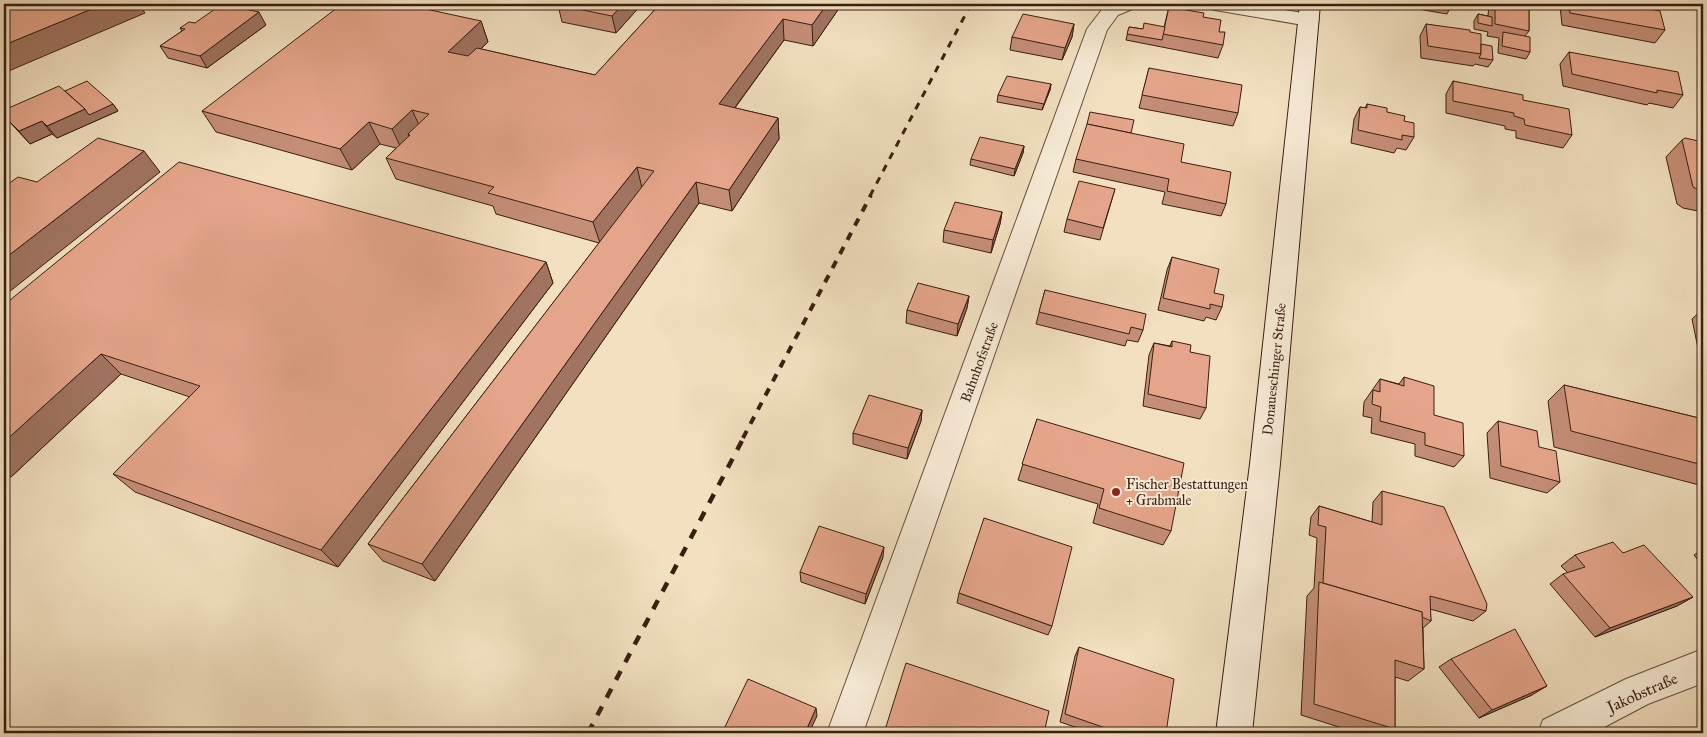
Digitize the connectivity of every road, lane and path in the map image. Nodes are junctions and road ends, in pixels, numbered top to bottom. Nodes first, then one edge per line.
1 (1128, 4) edge
2 (1215, 4) edge
3 (1310, 12) edge
4 (1703, 666) edge
5 (845, 733) edge
6 (1234, 733) edge
7 (1556, 733) edge

1 - 5 street, Bahnhofstraße
2 - 3 street
3 - 6 street, Donaueschinger Straße
4 - 7 street, Jakobstraße

